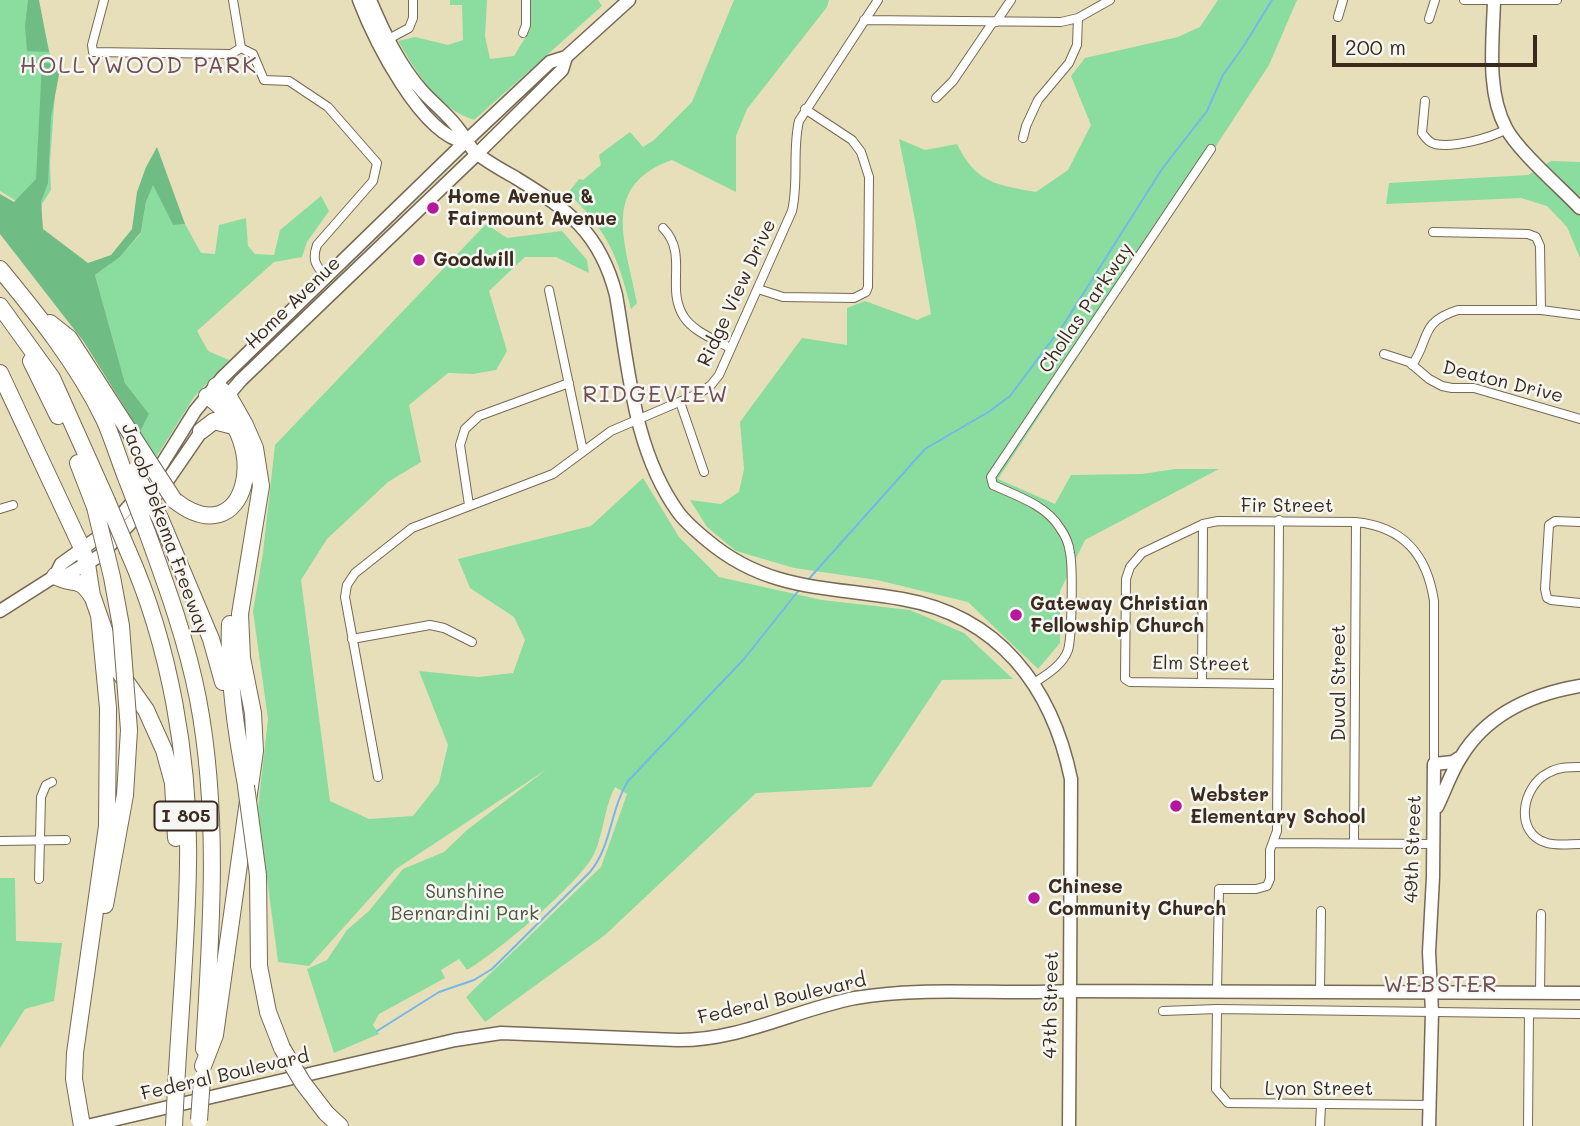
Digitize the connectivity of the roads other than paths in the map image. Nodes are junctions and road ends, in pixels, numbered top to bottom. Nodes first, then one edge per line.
1 (104, 0) edge
2 (233, 0) edge
3 (359, 0) edge
4 (370, 0) edge
5 (413, 0) edge
6 (526, 0) edge
7 (629, 0) edge
8 (878, 0) edge
9 (1012, 0) edge
10 (1110, 0) edge
11 (1343, 0) edge
12 (1435, 0) edge
13 (1464, 0) edge
14 (1494, 0) edge
15 (1554, 0) edge
16 (1338, 16) dead end
17 (1078, 18) junction
18 (1429, 19) dead end
19 (864, 20) junction
20 (995, 22) junction
21 (523, 33) dead end
22 (383, 42) junction
23 (240, 50) junction
24 (566, 57) junction
25 (936, 98) dead end
26 (1425, 101) dead end
27 (805, 109) junction
28 (1507, 129) junction
29 (1023, 138) dead end
30 (465, 142) junction
31 (1211, 149) dead end
32 (477, 154) junction
33 (1580, 208) edge
34 (663, 228) dead end
35 (1433, 232) dead end
36 (0, 270) edge
37 (326, 276) junction
38 (758, 289) junction
39 (549, 290) dead end
40 (1541, 310) junction
41 (5, 312) edge
42 (37, 313) junction
43 (1580, 316) edge
44 (730, 348) junction
45 (1384, 354) dead end
46 (1412, 365) junction
47 (0, 373) edge
48 (569, 383) junction
49 (218, 395) junction
50 (680, 402) junction
51 (638, 419) junction
52 (1580, 419) edge
53 (233, 426) junction
54 (201, 431) junction
55 (583, 451) junction
56 (704, 472) dead end
57 (130, 475) junction
58 (101, 504) junction
59 (13, 505) dead end
60 (470, 505) junction
61 (0, 509) edge
62 (257, 513) junction
63 (1279, 520) junction
64 (1356, 522) junction
65 (1580, 522) edge
66 (1203, 524) junction
67 (85, 556) junction
68 (1429, 573) joint
69 (55, 576) junction
70 (93, 598) junction
71 (1580, 603) edge
72 (0, 611) edge
73 (99, 615) junction
74 (352, 639) junction
75 (472, 642) dead end
76 (1125, 679) joint
77 (1034, 683) junction
78 (1202, 683) junction
79 (1278, 684) junction
80 (1580, 686) edge
81 (236, 732) junction
82 (1460, 758) junction
83 (1434, 764) junction
84 (1580, 768) edge
85 (378, 777) dead end
86 (51, 782) dead end
87 (1435, 812) junction
88 (66, 840) dead end
89 (0, 841) edge
90 (39, 841) junction
91 (1274, 843) junction
92 (1354, 843) junction
93 (1433, 844) junction
94 (1580, 844) edge
95 (39, 879) dead end
96 (1321, 911) dead end
97 (1541, 914) dead end
98 (181, 990) junction
99 (1070, 991) junction
100 (1217, 991) junction
101 (1320, 991) junction
102 (1430, 992) junction
103 (1540, 993) junction
104 (1580, 993) edge
105 (1217, 1009) junction
106 (1163, 1011) dead end
107 (1432, 1012) junction
108 (1529, 1014) junction
109 (1580, 1014) edge
110 (79, 1031) junction
111 (202, 1072) junction
112 (1321, 1105) junction
113 (1429, 1105) junction
114 (199, 1123) edge
115 (82, 1126) edge
116 (87, 1126) edge
117 (174, 1126) edge
118 (340, 1126) edge
119 (1069, 1126) edge
120 (1320, 1126) edge
121 (1429, 1126) edge
122 (1528, 1126) edge

1 - 23 street
2 - 23 street
3 - 22 main road
4 - 22 main road
5 - 22 street
6 - 21 street
7 - 24 main road, Home Avenue
8 - 19 street, Ridge View Drive
9 - 20 street
10 - 17 street
11 - 16 street
12 - 18 street
13 - 14 street
14 - 15 street
14 - 28 main road
17 - 20 street
17 - 29 street
19 - 20 street
19 - 27 street, Ridge View Drive
20 - 25 street
22 - 30 main road, 47th Street
23 - 37 street
24 - 30 main road, Home Avenue
24 - 32 main road, Home Avenue
26 - 28 street
27 - 38 street, Ridge View Drive
27 - 38 street
28 - 33 main road
30 - 32 main road, 47th Street
30 - 37 main road, Home Avenue
31 - 77 street, Chollas Parkway
32 - 49 main road, Home Avenue
32 - 51 main road, 47th Street
34 - 44 street
35 - 40 street
36 - 42 highway, Jacob Dekema Freeway
37 - 49 main road, Home Avenue
38 - 44 street, Ridge View Drive
39 - 48 street
40 - 43 street
40 - 46 street
41 - 58 highway
42 - 53 highway, bridge
42 - 57 highway, Jacob Dekema Freeway
44 - 50 street, Ridge View Drive
45 - 46 street, Deaton Drive
46 - 52 street, Deaton Drive
47 - 67 highway
48 - 55 street
48 - 60 street
49 - 53 highway
49 - 54 main road, Home Avenue
49 - 62 highway
49 - 67 main road, Home Avenue
50 - 51 street, Ridge View Drive
50 - 56 street
51 - 55 street, Ridge View Drive
51 - 77 main road, 47th Street
53 - 54 highway
54 - 67 main road, Home Avenue
55 - 60 street, Ridge View Drive
57 - 81 highway, bridge
57 - 111 highway, Jacob Dekema Freeway / I 805, bridge
58 - 98 highway, Jacob Dekema Freeway / I 805, bridge
58 - 110 highway, bridge
59 - 61 street
60 - 74 street, Ridge View Drive
62 - 81 highway
62 - 111 highway
63 - 64 street, Fir Street
63 - 66 street, Fir Street
63 - 79 street
64 - 68 street, Fir Street
64 - 92 street, Duval Street
65 - 71 street
66 - 76 street, Fir Street
66 - 78 street
67 - 69 main road, Home Avenue
67 - 70 highway
68 - 83 street, 49th Street
69 - 70 highway
69 - 72 main road, Home Avenue
70 - 73 highway
73 - 98 highway
73 - 110 highway
74 - 75 street
74 - 85 street, Ridge View Drive
76 - 78 street, Elm Street
77 - 99 main road, 47th Street
78 - 79 street, Elm Street
79 - 91 street
80 - 82 main road
81 - 118 highway, bridge
82 - 83 main road
82 - 87 main road
83 - 87 main road, 49th Street
84 - 94 street
86 - 90 street
87 - 93 main road, 49th Street
88 - 90 street
89 - 90 street
90 - 95 street
91 - 92 street
91 - 100 street
92 - 93 street
93 - 102 main road, 49th Street
96 - 101 street
97 - 103 street
98 - 117 highway, Jacob Dekema Freeway / I 805, bridge
99 - 100 main road, Federal Boulevard
99 - 116 main road, Federal Boulevard
99 - 119 main road, 47th Street
100 - 101 main road, Federal Boulevard
101 - 102 main road, Federal Boulevard
102 - 103 main road, Federal Boulevard
102 - 107 main road, 49th Street
103 - 104 main road, Federal Boulevard
105 - 106 street
105 - 107 street
105 - 112 street, Lyon Street
107 - 108 street
107 - 113 main road, 49th Street
108 - 109 street
108 - 122 street
110 - 115 highway
111 - 114 highway, Jacob Dekema Freeway / I 805, bridge
112 - 113 street, Lyon Street
112 - 120 street
113 - 121 main road, 49th Street

